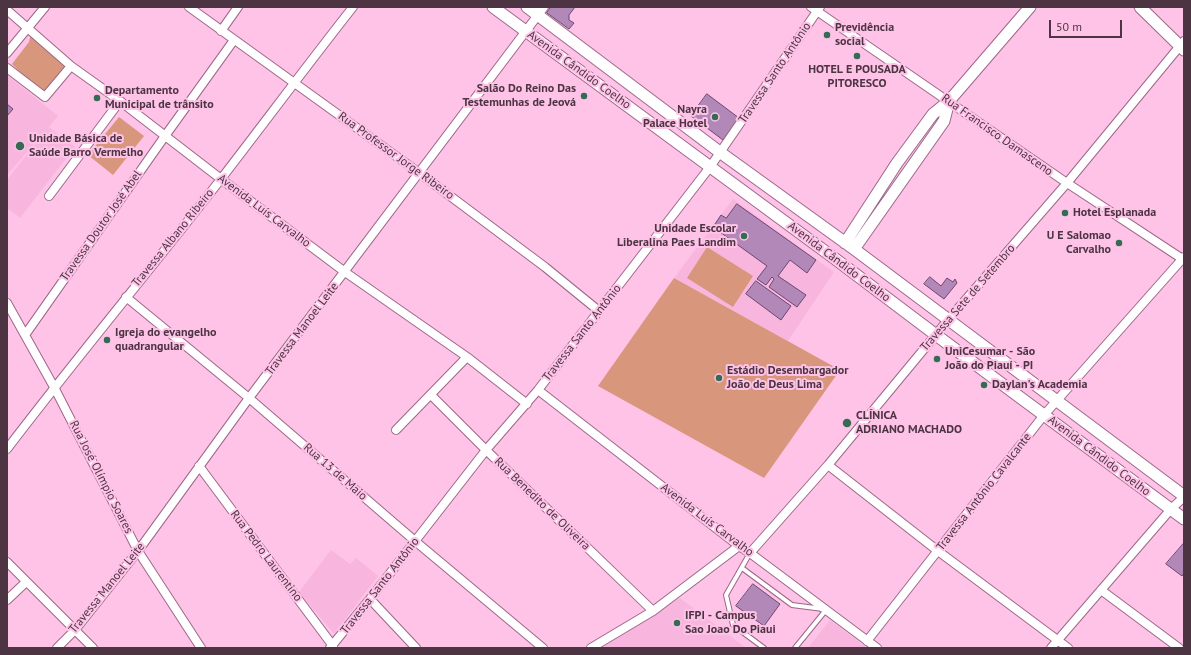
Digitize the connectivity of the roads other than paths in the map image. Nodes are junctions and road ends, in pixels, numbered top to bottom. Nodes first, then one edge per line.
1 (45, 7) edge
2 (189, 7) edge
3 (238, 7) edge
4 (353, 7) edge
5 (493, 7) edge
6 (527, 7) edge
7 (1030, 7) edge
8 (1140, 7) edge
9 (816, 8) edge
10 (7, 10) edge
11 (541, 11) edge
12 (28, 28) junction
13 (221, 31) junction
14 (525, 31) junction
15 (234, 40) junction
16 (1183, 46) edge
17 (7, 53) edge
18 (71, 66) junction
19 (7, 68) edge
20 (294, 82) junction
21 (120, 101) junction
22 (950, 102) junction
23 (165, 136) junction
24 (721, 153) junction
25 (897, 163) junction
26 (710, 167) junction
27 (418, 172) junction
28 (907, 172) junction
29 (221, 179) junction
30 (1067, 183) junction
31 (49, 196) dead end
32 (849, 246) junction
33 (1183, 259) edge
34 (345, 272) junction
35 (126, 297) junction
36 (7, 303) edge
37 (599, 311) junction
38 (948, 320) junction
39 (25, 335) junction
40 (936, 335) junction
41 (467, 357) junction
42 (54, 387) junction
43 (538, 390) junction
44 (431, 395) junction
45 (250, 398) junction
46 (1056, 400) junction
47 (527, 404) junction
48 (1044, 415) junction
49 (396, 430) dead end
50 (7, 449) edge
51 (486, 450) junction
52 (199, 466) junction
53 (828, 466) junction
54 (1184, 496) edge
55 (1171, 509) junction
56 (1184, 519) edge
57 (415, 541) junction
58 (739, 546) junction
59 (138, 550) junction
60 (938, 551) junction
61 (750, 553) junction
62 (7, 562) edge
63 (742, 568) junction
64 (26, 582) junction
65 (1101, 590) junction
66 (370, 599) junction
67 (7, 600) edge
68 (826, 610) junction
69 (653, 611) junction
70 (75, 630) junction
71 (1058, 640) junction
72 (867, 641) junction
73 (331, 647) edge
74 (57, 648) edge
75 (93, 648) edge
76 (201, 648) edge
77 (416, 648) edge
78 (543, 648) edge
79 (591, 648) edge
80 (764, 648) edge
81 (795, 648) edge
82 (877, 648) edge
83 (1051, 648) edge
84 (1068, 648) edge
85 (1179, 648) edge

1 - 12 street
2 - 13 street, Rua Professor Jorge Ribeiro
3 - 13 street
4 - 20 street, Travessa Albano Ribeiro
5 - 14 main road, Avenida Cândido Coelho
6 - 11 main road, Avenida Cândido Coelho
7 - 22 main road
8 - 16 main road
9 - 22 street, Rua Francisco Damasceno
9 - 24 street, Travessa Santo Antônio
10 - 12 street, Avenida Luís Carvalho
11 - 14 street, Travessa Manoel Leite
11 - 24 main road, Avenida Cândido Coelho
12 - 17 street
12 - 18 street, Avenida Luís Carvalho
13 - 15 street, Rua Professor Jorge Ribeiro
14 - 26 main road, Avenida Cândido Coelho
14 - 27 street, Travessa Manoel Leite
15 - 20 street, Rua Professor Jorge Ribeiro
15 - 23 street, Travessa Doutor José Abel
16 - 30 street, Travessa Sete de Setembro
18 - 19 street
18 - 21 street, Avenida Luís Carvalho
20 - 27 street, Rua Professor Jorge Ribeiro
20 - 29 street, Travessa Albano Ribeiro
21 - 23 street, Avenida Luís Carvalho
21 - 31 street
22 - 25 main road
22 - 28 main road
22 - 30 street, Rua Francisco Damasceno
23 - 29 street, Avenida Luís Carvalho
23 - 39 street, Travessa Doutor José Abel
24 - 26 street, Travessa Santo Antônio
24 - 32 main road, Avenida Cândido Coelho
25 - 28 main road
25 - 32 main road
26 - 37 street, Travessa Santo Antônio
26 - 40 main road, Avenida Cândido Coelho
27 - 34 street, Travessa Manoel Leite
27 - 37 street, Rua Professor Jorge Ribeiro
28 - 32 main road
29 - 34 street, Avenida Luís Carvalho
29 - 35 street, Travessa Albano Ribeiro
30 - 33 street, Rua Francisco Damasceno
30 - 38 street, Travessa Sete de Setembro
32 - 38 main road, Avenida Cândido Coelho
33 - 46 street, Travessa Antônio Cavalcante
34 - 41 street, Avenida Luís Carvalho
34 - 45 street, Travessa Manoel Leite
35 - 42 street, Travessa Albano Ribeiro
35 - 45 street, Rua 13 de Maio
36 - 39 street, Rua José Olímpio Soares
37 - 43 street, Travessa Santo Antônio
38 - 40 street, Travessa Sete de Setembro
38 - 46 main road, Avenida Cândido Coelho
39 - 42 street, Rua José Olímpio Soares
40 - 48 main road, Avenida Cândido Coelho
40 - 53 street, Travessa Sete de Setembro
41 - 44 street
41 - 47 street, Avenida Luís Carvalho
42 - 50 street, Travessa Albano Ribeiro
42 - 59 street, Rua José Olímpio Soares
43 - 47 street, Travessa Santo Antônio
43 - 58 street, Avenida Luís Carvalho
44 - 49 street
44 - 51 street, Rua Benedito de Oliveira
45 - 52 street, Travessa Manoel Leite
45 - 57 street, Rua 13 de Maio
46 - 48 street, Travessa Antônio Cavalcante
46 - 54 main road, Avenida Cândido Coelho
47 - 51 street, Travessa Santo Antônio
48 - 55 main road, Avenida Cândido Coelho
48 - 60 street, Travessa Antônio Cavalcante
51 - 57 street, Travessa Santo Antônio
51 - 69 street, Rua Benedito de Oliveira
52 - 59 street, Travessa Manoel Leite
52 - 73 street, Rua Pedro Laurentino
53 - 60 street
53 - 61 street, Travessa Sete de Setembro
54 - 55 street
55 - 56 main road, Avenida Cândido Coelho
55 - 65 street
57 - 66 street, Travessa Santo Antônio
57 - 78 street, Rua 13 de Maio
58 - 61 street, Avenida Luís Carvalho
58 - 69 street
59 - 70 street, Travessa Manoel Leite
59 - 76 street, Rua José Olímpio Soares
60 - 71 street
60 - 72 street, Travessa Antônio Cavalcante
61 - 63 lane
61 - 68 street, Avenida Luís Carvalho
62 - 64 street
63 - 68 lane
63 - 80 lane
64 - 67 street
64 - 70 street
65 - 71 street
65 - 85 street
66 - 73 street, Travessa Santo Antônio
66 - 77 street
68 - 72 street, Avenida Luís Carvalho
68 - 81 lane
69 - 79 street
70 - 74 street, Travessa Manoel Leite
70 - 75 street
71 - 83 street
71 - 84 street
72 - 82 street, Avenida Luís Carvalho

